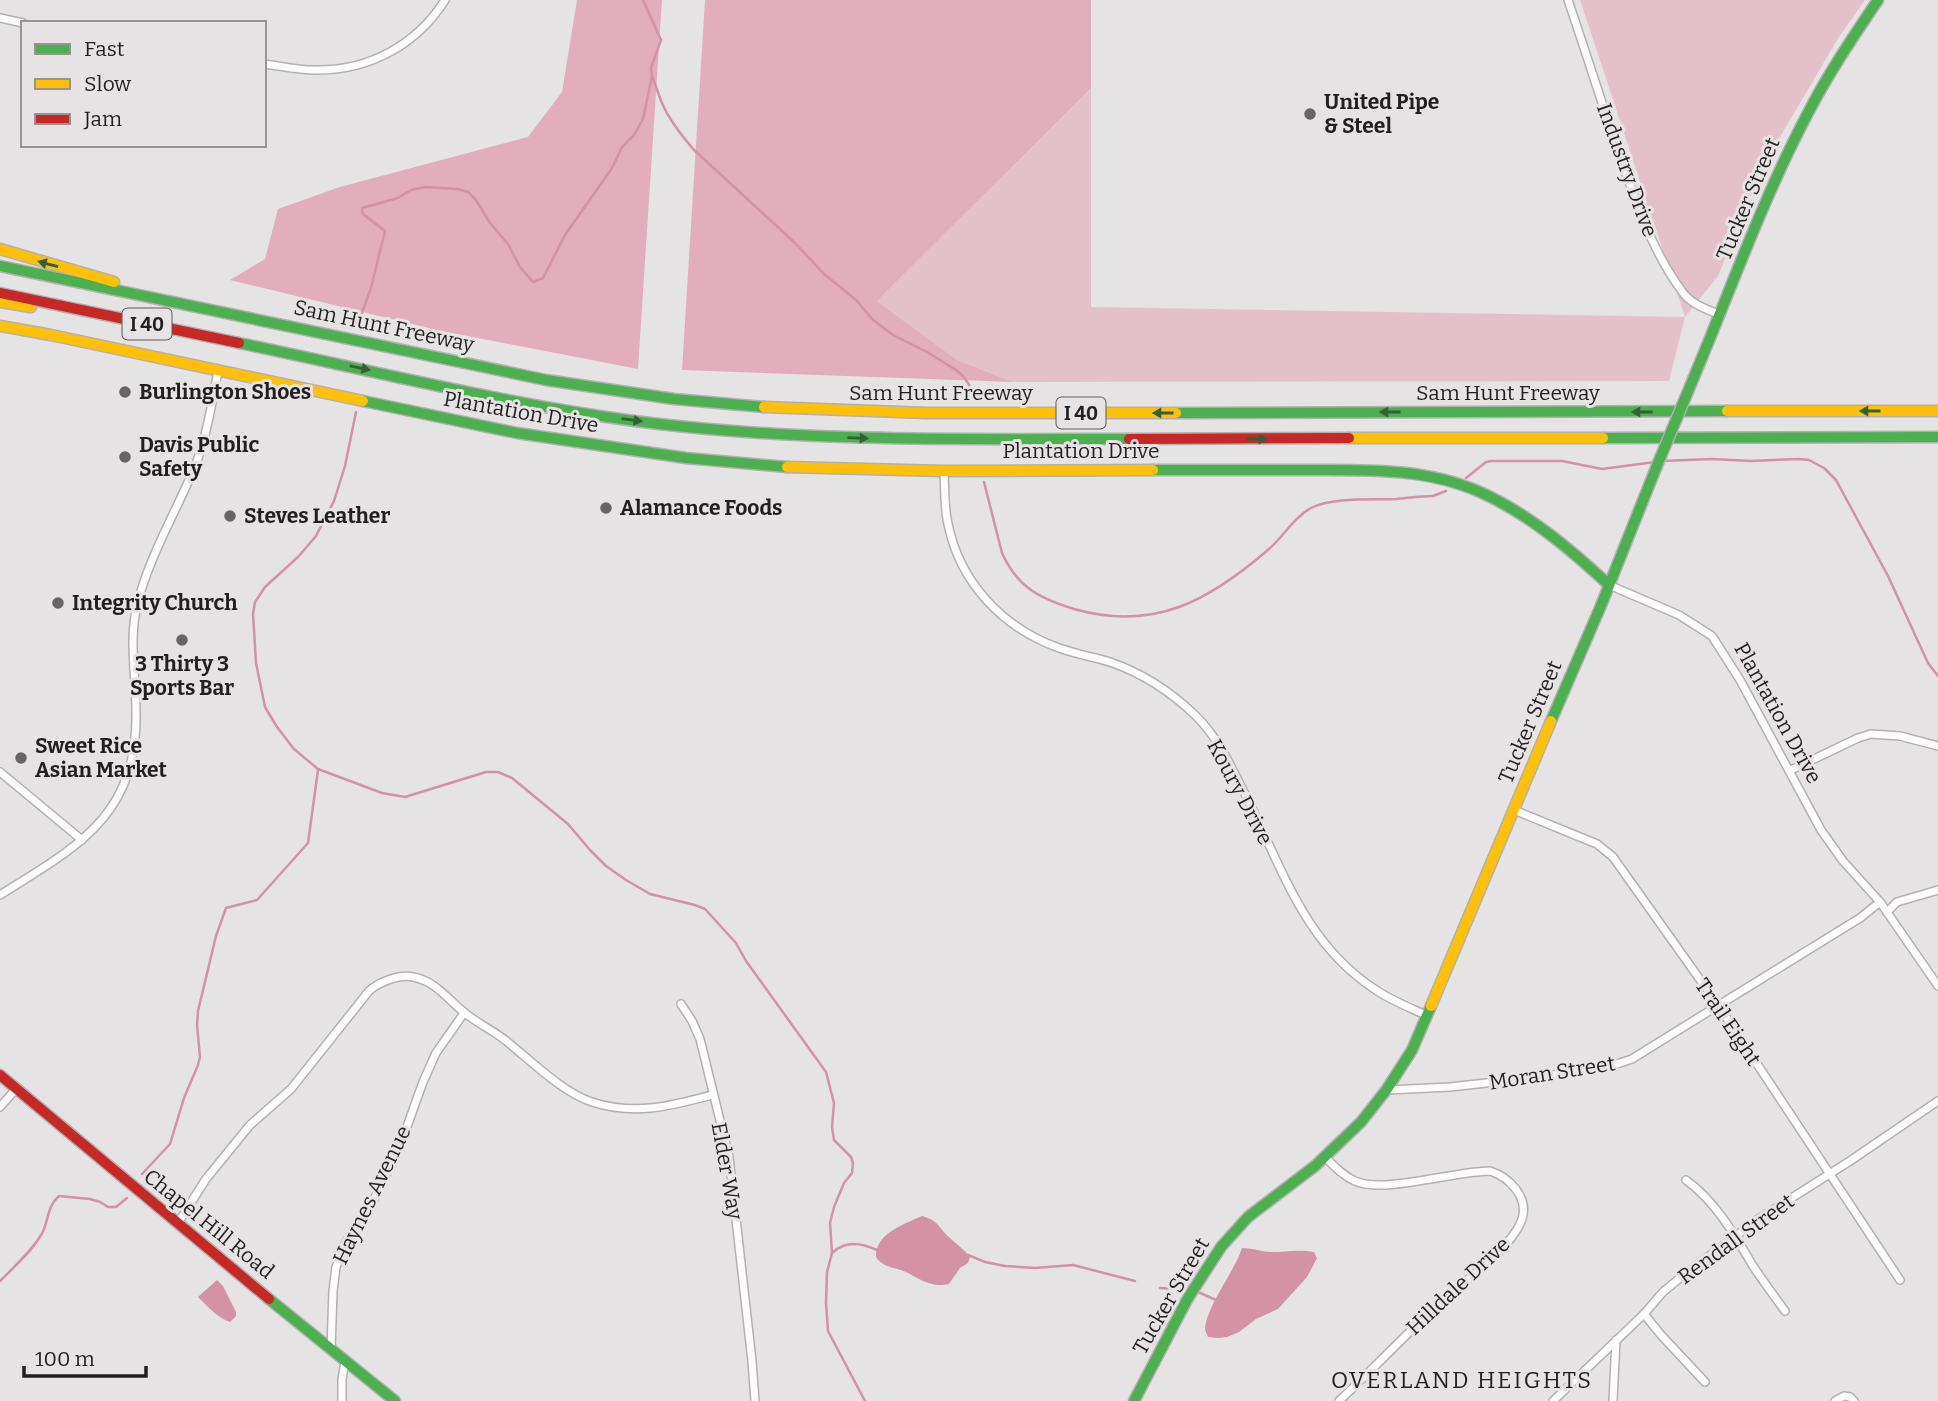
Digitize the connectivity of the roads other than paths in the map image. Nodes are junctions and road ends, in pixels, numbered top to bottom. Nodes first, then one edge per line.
1 (445, 0) edge
2 (1568, 0) edge
3 (1878, 0) edge
4 (0, 18) edge
5 (21, 23) edge
6 (266, 64) edge
7 (0, 249) edge
8 (0, 266) edge
9 (0, 293) edge
10 (0, 302) edge
11 (232, 314) junction
12 (1721, 315) junction
13 (0, 326) edge
14 (293, 355) junction
15 (218, 371) junction
16 (1938, 411) edge
17 (1938, 437) edge
18 (944, 471) junction
19 (1609, 585) junction
20 (1938, 747) edge
21 (1789, 771) junction
22 (0, 772) edge
23 (1514, 810) junction
24 (82, 840) junction
25 (1938, 890) edge
26 (0, 895) edge
27 (1880, 902) junction
28 (1887, 912) junction
29 (1938, 986) edge
30 (681, 1004) dead end
31 (1718, 1005) junction
32 (464, 1013) junction
33 (1428, 1016) junction
34 (0, 1075) edge
35 (16, 1088) junction
36 (1388, 1090) junction
37 (712, 1095) junction
38 (1938, 1101) edge
39 (0, 1107) edge
40 (1325, 1157) junction
41 (1830, 1174) junction
42 (1686, 1180) dead end
43 (178, 1223) junction
44 (1736, 1236) junction
45 (1900, 1280) dead end
46 (1785, 1311) dead end
47 (1644, 1314) junction
48 (1616, 1340) junction
49 (331, 1349) junction
50 (345, 1362) junction
51 (1705, 1382) dead end
52 (342, 1401) edge
53 (395, 1401) edge
54 (755, 1401) edge
55 (1134, 1401) edge
56 (1339, 1401) edge
57 (1553, 1401) edge
58 (1613, 1401) edge
59 (1835, 1401) edge
60 (1854, 1401) edge

1 - 6 street
2 - 12 street, Industry Drive
3 - 12 main road, Tucker Street
4 - 5 street
11 -> 7 main road
8 - 11 main road, Sam Hunt Freeway / I 40
9 - 14 main road, I 40
10 - 14 main road
16 -> 11 main road, Sam Hunt Freeway / I 40
12 - 19 main road, Tucker Street, bridge
13 - 15 main road, Plantation Drive
14 -> 17 main road, I 40
15 - 18 main road, Plantation Drive
15 - 24 street
18 - 19 main road, Plantation Drive
18 - 33 street, Koury Drive
19 - 21 street, Plantation Drive
19 - 23 main road, Tucker Street
20 - 21 street
21 - 27 street, Plantation Drive
22 - 24 street
23 - 31 street, Trail Eight
23 - 33 main road, Tucker Street
24 - 26 street
25 - 28 street
27 - 28 street, Plantation Drive
27 - 31 street, Moran Street
28 - 29 street, Plantation Drive
30 - 37 street
31 - 36 street, Moran Street
31 - 41 street, Trail Eight
32 - 37 street, Elder Way
32 - 43 street, Elder Way
32 - 49 street, Haynes Avenue
33 - 36 main road, Tucker Street
34 - 35 main road, Chapel Hill Road
35 - 39 street
35 - 43 main road, Chapel Hill Road
36 - 40 main road, Tucker Street
37 - 54 street, Elder Way
38 - 41 street, Rendall Street
40 - 55 main road, Tucker Street
40 - 56 street, Hilldale Drive
41 - 44 street, Rendall Street
41 - 45 street, Trail Eight
42 - 44 street
43 - 49 main road, Chapel Hill Road
44 - 46 street
44 - 47 street, Rendall Street
47 - 48 street, Rendall Street
47 - 51 street
48 - 57 street, Rendall Street
48 - 58 street
49 - 50 main road, Chapel Hill Road
50 - 52 street
50 - 53 main road, Chapel Hill Road
59 - 60 street

